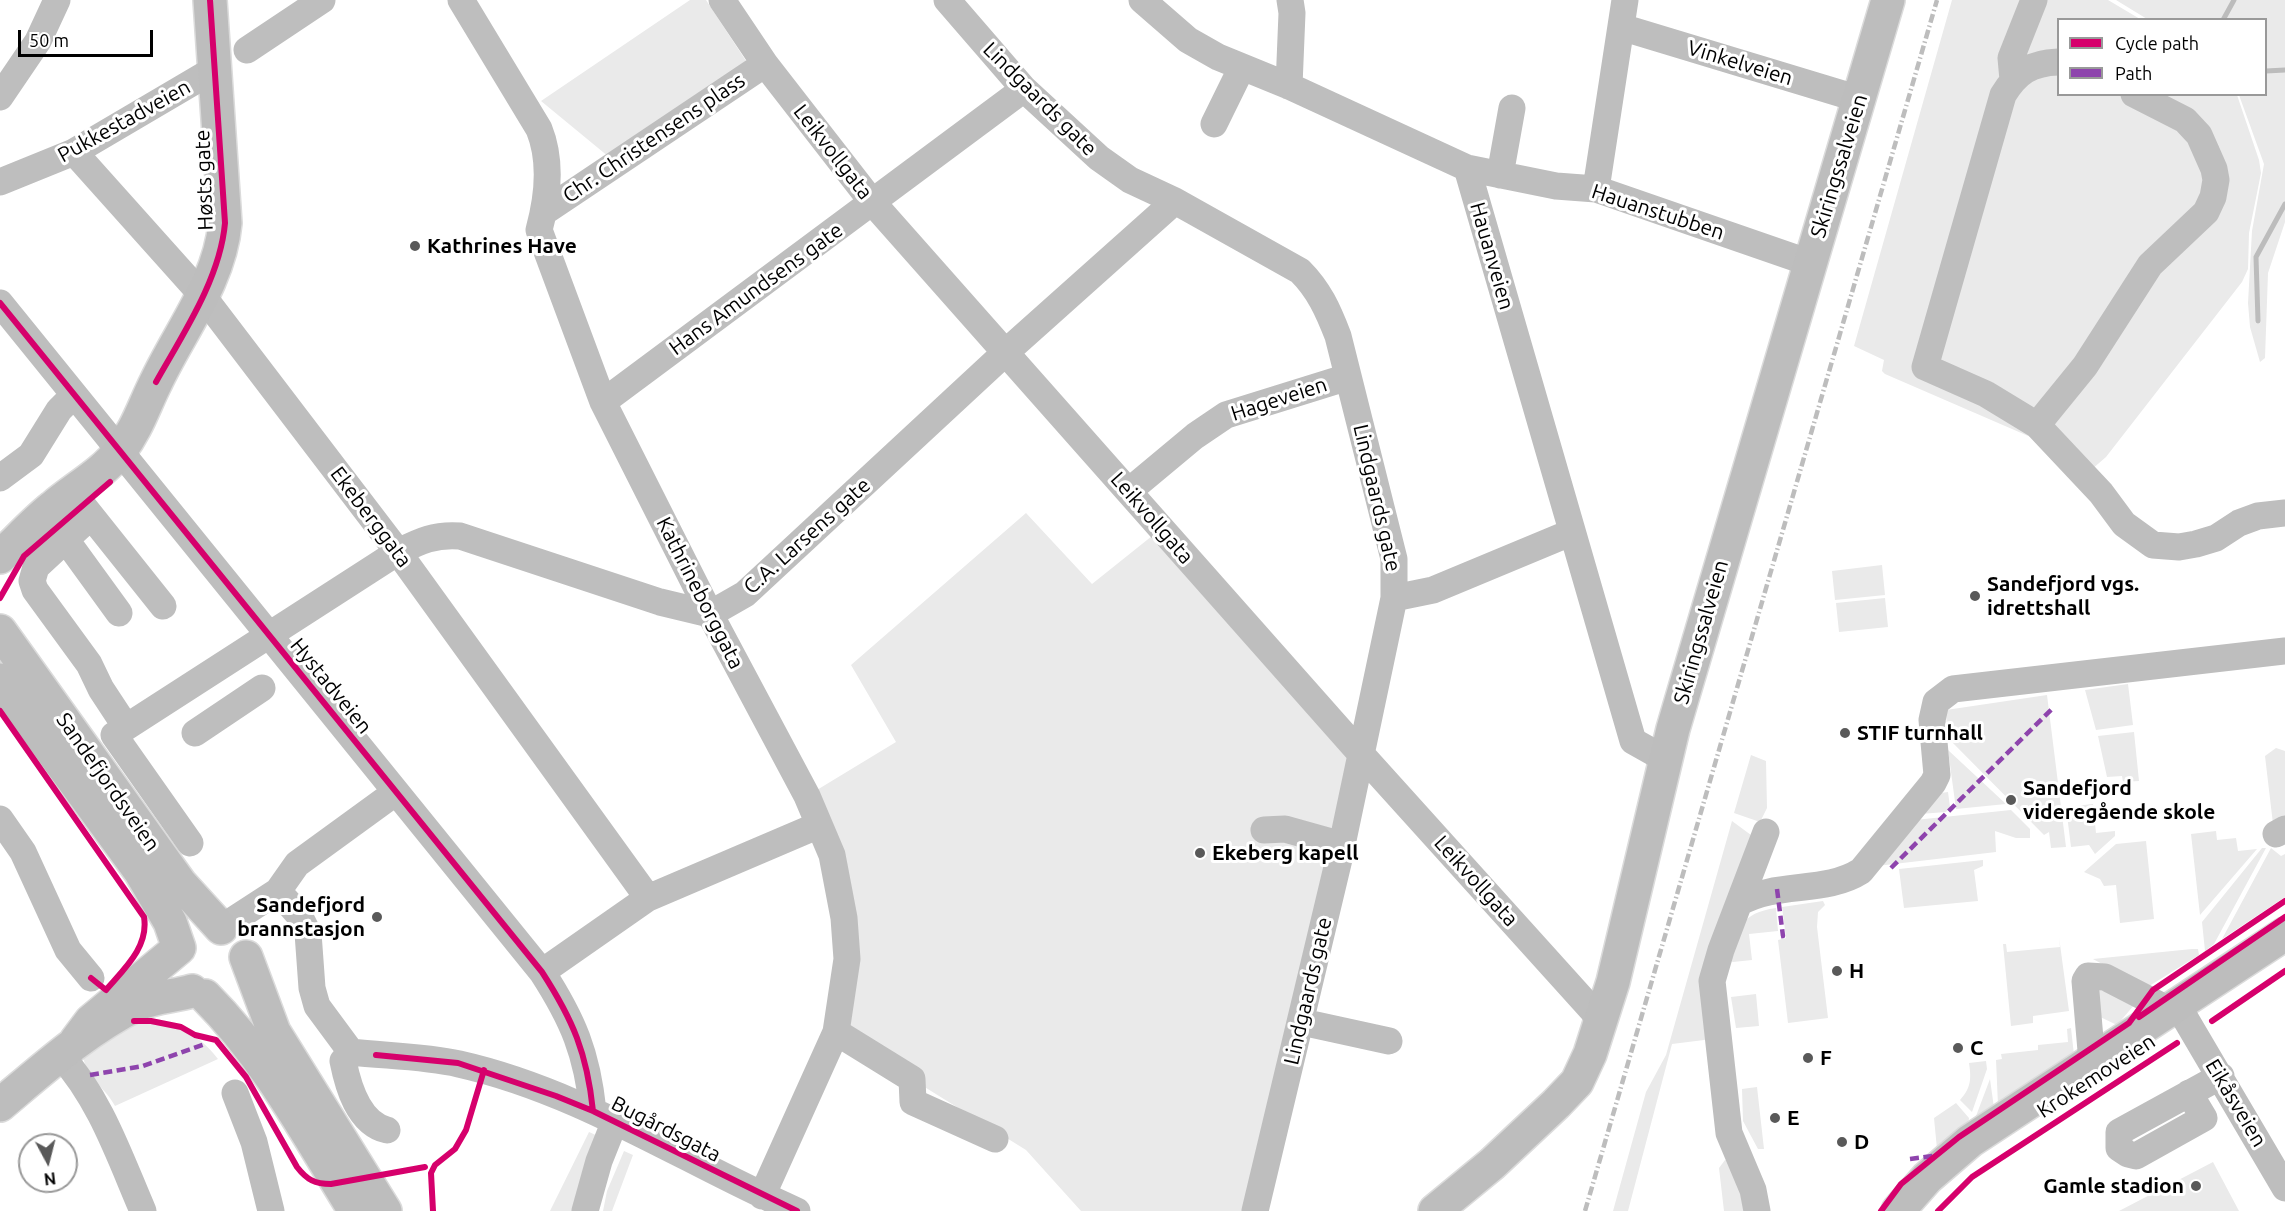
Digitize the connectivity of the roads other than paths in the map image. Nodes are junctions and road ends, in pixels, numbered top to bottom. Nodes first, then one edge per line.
1 (57, 0) edge
2 (210, 0) edge
3 (322, 0) edge
4 (461, 0) edge
5 (722, 0) edge
6 (947, 0) edge
7 (1142, 0) edge
8 (1290, 0) edge
9 (1625, 0) edge
10 (1888, 0) edge
11 (2034, 0) edge
12 (1621, 27) junction
13 (247, 50) dead end
14 (2057, 62) edge
15 (765, 64) junction
16 (1242, 67) junction
17 (215, 69) junction
18 (2013, 80) junction
19 (1289, 86) junction
20 (1023, 89) junction
21 (2138, 96) edge
22 (0, 97) edge
23 (1859, 99) junction
24 (1512, 108) dead end
25 (1214, 124) dead end
26 (74, 152) junction
27 (1467, 168) junction
28 (1500, 175) junction
29 (0, 182) edge
30 (1596, 189) junction
31 (1174, 201) junction
32 (873, 203) junction
33 (544, 212) junction
34 (1810, 263) junction
35 (202, 295) junction
36 (0, 303) edge
37 (1006, 352) junction
38 (1348, 377) junction
39 (74, 395) junction
40 (603, 402) junction
41 (2037, 424) junction
42 (112, 442) junction
43 (0, 478) edge
44 (1129, 491) junction
45 (82, 504) junction
46 (2285, 513) edge
47 (0, 532) edge
48 (1570, 533) junction
49 (66, 540) junction
50 (398, 552) junction
51 (0, 557) edge
52 (1394, 598) junction
53 (163, 606) dead end
54 (119, 613) dead end
55 (710, 614) junction
56 (0, 631) edge
57 (269, 636) junction
58 (2285, 651) edge
59 (207, 675) junction
60 (0, 680) edge
61 (262, 688) dead end
62 (230, 709) junction
63 (120, 731) junction
64 (195, 733) dead end
65 (1361, 754) junction
66 (1665, 759) junction
67 (396, 792) junction
68 (0, 819) edge
69 (819, 825) junction
70 (1264, 830) dead end
71 (1766, 832) dead end
72 (190, 843) dead end
73 (1342, 845) junction
74 (278, 891) junction
75 (648, 898) junction
76 (1739, 903) junction
77 (221, 928) junction
78 (2285, 934) edge
79 (179, 948) junction
80 (2285, 952) edge
81 (246, 957) junction
82 (542, 972) junction
83 (91, 978) dead end
84 (199, 994) junction
85 (2178, 1014) junction
86 (1602, 1021) junction
87 (1302, 1022) junction
88 (836, 1032) junction
89 (1389, 1041) dead end
90 (68, 1048) junction
91 (364, 1053) junction
92 (2092, 1062) junction
93 (2221, 1076) junction
94 (235, 1093) dead end
95 (2189, 1093) dead end
96 (0, 1105) edge
97 (604, 1116) junction
98 (387, 1130) dead end
99 (995, 1139) dead end
100 (2285, 1188) edge
101 (762, 1196) junction
102 (139, 1209) edge
103 (272, 1211) edge
104 (355, 1211) edge
105 (385, 1211) edge
106 (585, 1211) edge
107 (796, 1211) edge
108 (1255, 1211) edge
109 (1435, 1211) edge
110 (1757, 1211) edge
111 (1898, 1211) edge
112 (1916, 1211) edge

1 - 22 street
2 - 17 main road, Pukkestadveien
3 - 13 street
4 - 33 street, Kathrineborggata
5 - 15 street, Leikvollgata
6 - 20 street, Lindgaards gate
7 - 16 street
8 - 19 street
9 - 12 street
10 - 23 main road, Skiringssalveien
11 - 18 street
12 - 23 street, Vinkelveien
12 - 30 street
14 - 18 street
15 - 32 street, Leikvollgata
15 - 33 street, Chr. Christensens plass
16 - 19 street
16 - 25 street
17 - 26 street, Pukkestadveien
17 - 35 main road, Høsts gate
18 - 41 street
19 - 27 street
20 - 31 street, Lindgaards gate
20 - 32 street, Hans Amundsens gate
21 - 41 street
23 - 34 main road, Skiringssalveien
24 - 28 street
26 - 29 street, Pukkestadveien
26 - 35 street, Ekeberggata
27 - 28 street, Hauanstubben
27 - 48 street, Hauanveien
28 - 30 street, Hauanstubben
30 - 34 street, Hauanstubben
31 - 37 street, C.A. Larsens gate
31 - 38 street, Lindgaards gate
32 - 37 street, Leikvollgata
32 - 40 street, Hans Amundsens gate
33 - 40 street, Kathrineborggata
34 - 66 main road, Skiringssalveien
35 - 42 main road, Høsts gate
35 - 50 street, Ekeberggata
36 - 39 street, Hystadveien
37 - 44 street, Leikvollgata
37 - 55 street, C.A. Larsens gate
38 - 44 street, Hageveien
38 - 52 street, Lindgaards gate
39 - 42 street, Hystadveien
39 - 43 street
40 - 55 street, Kathrineborggata
41 - 46 street
42 - 45 main road, Høsts gate
42 - 47 main road, Høsts gate
42 - 57 street, Hystadveien
44 - 65 street, Leikvollgata
45 - 49 street
45 - 51 main road, Høsts gate
45 - 53 street
48 - 52 street
48 - 66 street, Hauanveien
49 - 54 street
49 - 63 street
50 - 55 street
50 - 57 street
50 - 75 street, Ekeberggata
52 - 65 street, Lindgaards gate
55 - 69 street, Kathrineborggata
56 - 77 main road, Sandefjordsveien
57 - 59 street
57 - 67 street, Hystadveien
58 - 76 street
59 - 62 street
59 - 63 street
60 - 79 main road, Sandefjordsveien
61 - 62 street
62 - 64 street
63 - 72 street
65 - 73 street, Lindgaards gate
65 - 86 street, Leikvollgata
66 - 86 main road, Skiringssalveien
67 - 74 street
67 - 82 street, Hystadveien
68 - 83 street
69 - 75 street
69 - 88 street, Kathrineborggata
70 - 73 street
71 - 76 street
73 - 87 street, Lindgaards gate
74 - 77 street
74 - 91 street
75 - 82 street
76 - 110 street
77 - 79 main road
77 - 81 main road
78 - 85 main road, Krokemoveien
79 - 84 main road
79 - 90 main road
80 - 85 main road, Krokemoveien
81 - 84 main road
81 - 105 main road
82 - 97 street, Hystadveien
84 - 90 main road
84 - 104 main road
85 - 92 main road, Krokemoveien
85 - 92 street
85 - 93 street, Eikåsveien
85 - 112 main road, Krokemoveien
86 - 109 main road, Skiringssalveien
87 - 89 street
87 - 108 street, Lindgaards gate
88 - 99 street
88 - 101 street, Kathrineborggata
90 - 96 main road
90 - 102 street
91 - 97 street, Bugårdsgata
91 - 98 street
92 - 111 main road, Krokemoveien
93 - 95 street
93 - 100 street, Eikåsveien
94 - 103 street
97 - 101 street, Bugårdsgata
97 - 106 street
101 - 107 street, Bugårdsgata

